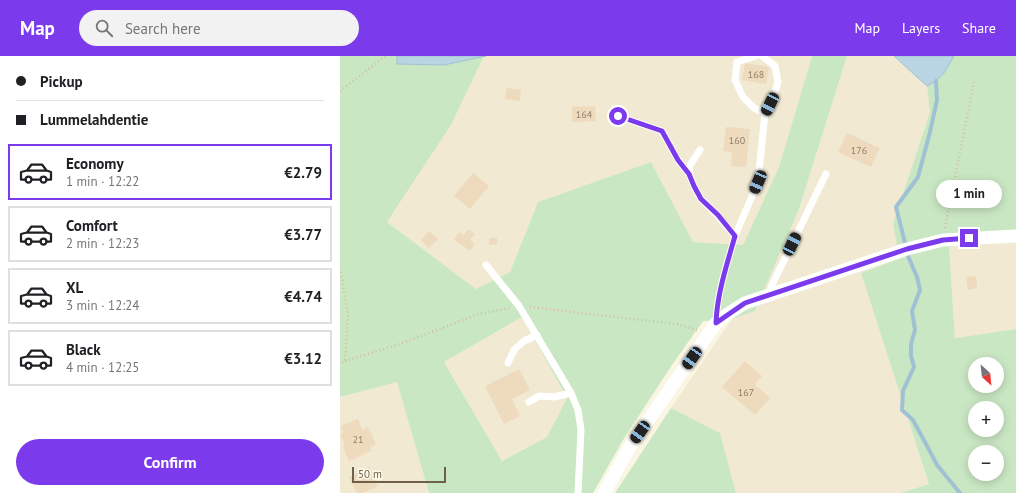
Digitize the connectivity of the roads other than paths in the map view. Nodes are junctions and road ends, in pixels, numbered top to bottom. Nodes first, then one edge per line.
1 (756, 56) edge
2 (762, 56) edge
3 (765, 113) junction
4 (618, 116) dead end
5 (700, 150) dead end
6 (689, 174) junction
7 (826, 174) dead end
8 (735, 236) junction
9 (1016, 236) edge
10 (486, 265) dead end
11 (771, 295) junction
12 (713, 328) junction
13 (537, 335) junction
14 (508, 363) dead end
15 (571, 393) junction
16 (529, 402) dead end
17 (578, 493) edge
18 (604, 493) edge

1 - 3 lane
2 - 3 lane
3 - 8 lane
4 - 6 lane
5 - 6 lane
6 - 8 lane
7 - 11 lane
8 - 12 lane
9 - 11 street
10 - 13 lane
11 - 12 street
12 - 18 street
13 - 14 lane
13 - 15 lane
15 - 16 lane
15 - 17 lane

